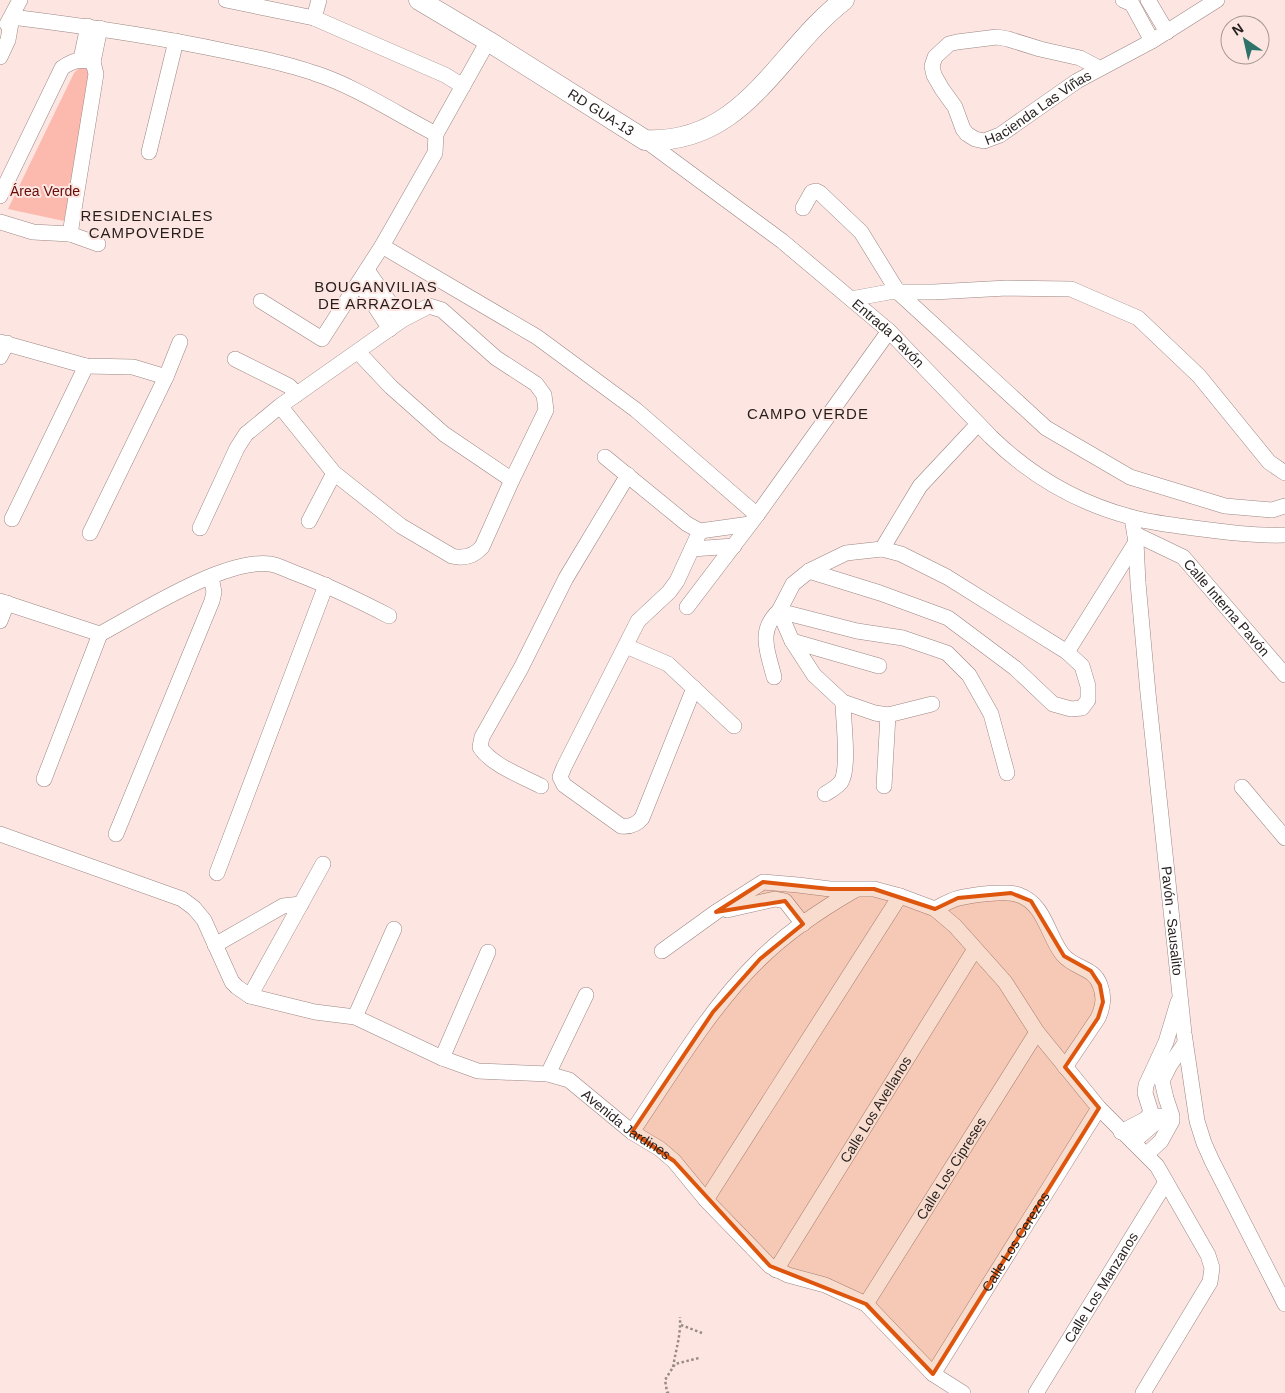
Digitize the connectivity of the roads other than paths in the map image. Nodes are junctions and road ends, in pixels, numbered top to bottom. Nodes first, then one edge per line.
1 (20, 0) edge
2 (226, 0) edge
3 (319, 0) edge
4 (419, 0) edge
5 (844, 0) edge
6 (1148, 0) edge
7 (1217, 0) edge
8 (1132, 2) edge
9 (12, 17) junction
10 (314, 18) junction
11 (94, 27) junction
12 (1166, 32) junction
13 (0, 34) edge
14 (1152, 40) junction
15 (176, 41) junction
16 (488, 41) junction
17 (0, 57) edge
18 (87, 60) junction
19 (1100, 68) junction
20 (463, 86) junction
21 (436, 134) junction
22 (645, 140) junction
23 (149, 152) dead end
24 (0, 196) edge
25 (803, 208) dead end
26 (0, 222) edge
27 (70, 234) junction
28 (98, 244) dead end
29 (382, 246) junction
30 (363, 276) junction
31 (898, 292) junction
32 (851, 299) junction
33 (261, 301) dead end
34 (396, 325) junction
35 (889, 331) junction
36 (4, 342) edge
37 (180, 342) dead end
38 (358, 352) junction
39 (0, 357) edge
40 (235, 359) dead end
41 (86, 366) junction
42 (166, 377) junction
43 (297, 394) junction
44 (280, 406) junction
45 (978, 424) junction
46 (605, 457) dead end
47 (1285, 473) edge
48 (334, 474) junction
49 (628, 475) junction
50 (512, 480) junction
51 (1285, 506) edge
52 (1132, 518) junction
53 (12, 519) dead end
54 (754, 520) junction
55 (309, 521) dead end
56 (200, 528) dead end
57 (700, 531) junction
58 (90, 533) dead end
59 (1285, 536) edge
60 (1136, 538) junction
61 (734, 546) junction
62 (692, 549) junction
63 (882, 549) junction
64 (809, 570) junction
65 (211, 577) junction
66 (326, 585) junction
67 (4, 602) edge
68 (687, 607) dead end
69 (779, 611) junction
70 (389, 616) dead end
71 (0, 621) edge
72 (100, 634) junction
73 (792, 640) junction
74 (626, 646) junction
75 (1067, 652) junction
76 (879, 666) dead end
77 (1285, 675) edge
78 (774, 677) dead end
79 (694, 688) junction
80 (843, 702) junction
81 (932, 704) dead end
82 (888, 715) junction
83 (734, 726) dead end
84 (1007, 773) dead end
85 (44, 779) dead end
86 (541, 786) dead end
87 (884, 786) dead end
88 (1242, 787) dead end
89 (825, 794) dead end
90 (0, 834) edge
91 (116, 834) dead end
92 (1285, 838) edge
93 (323, 864) dead end
94 (218, 873) dead end
95 (857, 889) junction
96 (900, 896) junction
97 (301, 904) junction
98 (935, 909) junction
99 (716, 912) junction
100 (803, 924) junction
101 (394, 928) dead end
102 (215, 945) junction
103 (976, 949) junction
104 (662, 951) dead end
105 (488, 952) dead end
106 (586, 995) dead end
107 (250, 996) junction
108 (1180, 996) junction
109 (355, 1017) junction
110 (1037, 1032) junction
111 (1184, 1038) junction
112 (1166, 1042) junction
113 (442, 1058) junction
114 (1189, 1064) junction
115 (1170, 1065) junction
116 (1065, 1067) junction
117 (1153, 1072) junction
118 (548, 1074) junction
119 (1099, 1108) junction
120 (632, 1132) junction
121 (1121, 1132) junction
122 (1133, 1142) junction
123 (1146, 1154) junction
124 (1166, 1182) junction
125 (706, 1200) junction
126 (776, 1270) junction
127 (866, 1304) junction
128 (1285, 1304) edge
129 (933, 1374) junction
130 (963, 1393) edge
131 (1036, 1393) edge
132 (1142, 1393) edge

1 - 9 street
2 - 10 street
3 - 10 street
4 - 16 main road, RD GUA-13
5 - 22 main road, RD GUA-13
6 - 12 street
7 - 12 street, Hacienda Las Viñas
8 - 14 street
9 - 11 street
9 - 13 street
9 - 17 street
10 - 20 street
11 - 15 street
11 - 18 street
12 - 14 street, Hacienda Las Viñas
14 - 19 street, Hacienda Las Viñas
15 - 21 street
15 - 23 street
16 - 20 street
16 - 22 main road, RD GUA-13
18 - 24 street
18 - 27 street
19 - 19 street, Hacienda Las Viñas
20 - 21 street
21 - 29 street
22 - 32 street, Entrada Pavón
25 - 31 street
26 - 27 street
27 - 28 street
29 - 30 street
29 - 54 street
30 - 33 street
30 - 34 street
31 - 32 street
31 - 47 street
31 - 51 street
32 - 35 street, Entrada Pavón
34 - 38 street
34 - 50 street
35 - 45 street, Entrada Pavón
35 - 54 street
36 - 39 street
36 - 41 street
37 - 42 street
38 - 43 street
38 - 50 street
40 - 43 street
41 - 42 street
41 - 53 street
42 - 58 street
43 - 44 street
44 - 48 street
44 - 56 street
45 - 52 street, Entrada Pavón
45 - 63 street
46 - 49 street
48 - 50 street
48 - 55 street
49 - 57 street
49 - 86 street
52 - 59 street, Entrada Pavón
52 - 60 street, Pavón - Sausalito
54 - 57 street
54 - 61 street
57 - 62 street
60 - 75 street
60 - 77 street, Calle Interna Pavón
60 - 108 street, Pavón - Sausalito
61 - 62 street
61 - 68 street
62 - 74 street
63 - 64 street
63 - 75 street
64 - 69 street
64 - 75 street
65 - 66 street
65 - 72 street
65 - 91 street
66 - 70 street
66 - 94 street
67 - 71 street
67 - 72 street
69 - 73 street
69 - 78 street
69 - 84 street
72 - 85 street
73 - 76 street
73 - 80 street
74 - 79 street
74 - 79 street
79 - 83 street
80 - 82 street
80 - 89 street
81 - 82 street
82 - 87 street
88 - 92 street
90 - 102 street, Avenida Jardines
93 - 97 street
95 - 96 street
95 - 99 street
95 - 100 street
96 - 98 street
96 - 125 street
97 - 102 street
97 - 107 street
98 - 103 street
98 - 116 street
99 - 100 street
99 - 104 street
100 - 120 street
101 - 109 street
102 - 107 street, Avenida Jardines
103 - 110 street
103 - 126 street, Calle Los Avellanos
105 - 113 street
106 - 118 street
107 - 109 street, Avenida Jardines
108 - 111 street, Pavón - Sausalito
108 - 112 street
109 - 113 street, Avenida Jardines
110 - 116 street
110 - 127 street, Calle Los Cipreses
111 - 112 street
111 - 114 street, Pavón - Sausalito
111 - 115 street
112 - 117 street
113 - 118 street, Avenida Jardines
114 - 115 street
114 - 128 street, Pavón - Sausalito
115 - 123 street
116 - 119 street
117 - 121 street
117 - 122 street
118 - 120 street, Avenida Jardines
119 - 121 street
119 - 129 street, Calle Los Cerezos
120 - 125 street, Avenida Jardines
121 - 122 street
122 - 123 street
123 - 124 street
124 - 131 street, Calle Los Manzanos
124 - 132 street
125 - 126 street, Avenida Jardines
126 - 127 street, Avenida Jardines
127 - 129 street, Avenida Jardines
129 - 130 street, Avenida Jardines

